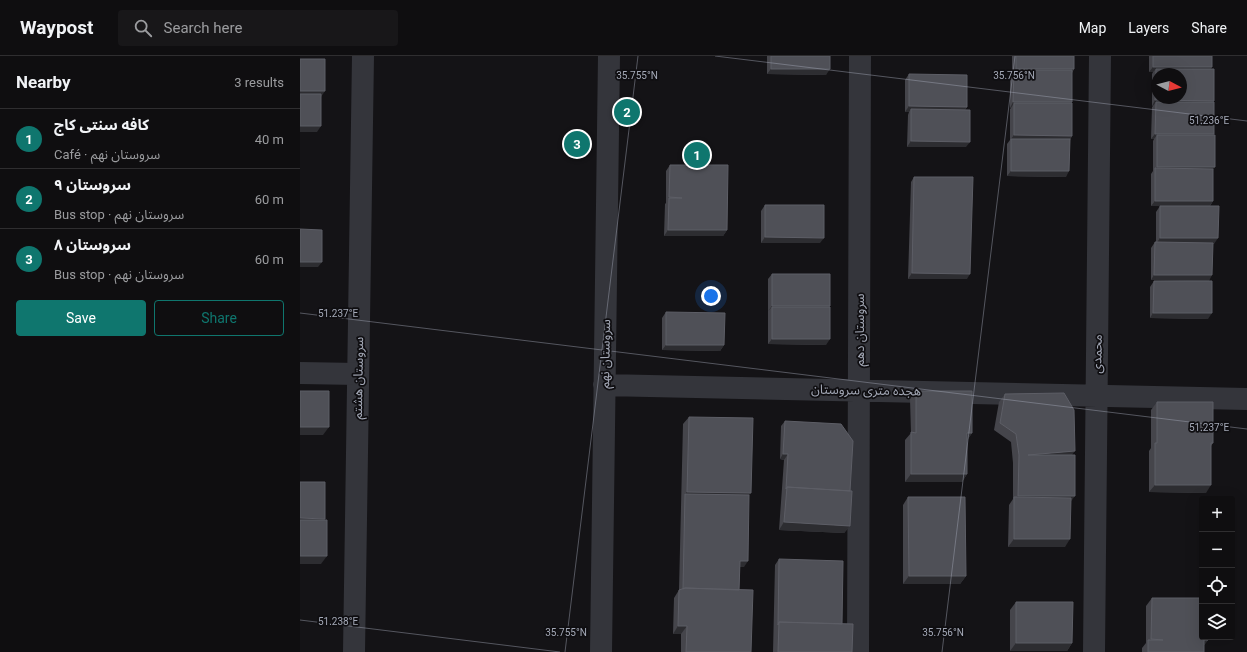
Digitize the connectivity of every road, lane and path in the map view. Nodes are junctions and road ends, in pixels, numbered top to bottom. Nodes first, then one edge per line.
1 (363, 56) edge
2 (608, 56) edge
3 (860, 56) edge
4 (1100, 56) edge
5 (300, 373) edge
6 (358, 374) junction
7 (604, 385) junction
8 (859, 390) junction
9 (1097, 395) junction
10 (1247, 399) edge
11 (354, 652) edge
12 (601, 652) edge
13 (858, 652) edge
14 (1094, 652) edge

1 - 6 street, سروستان هشتم
2 - 7 street, سروستان نهم
3 - 8 street, سروستان دهم
4 - 9 street, محمدی
5 - 6 street
6 - 11 street, سروستان هشتم
7 - 8 street, هجده متری سروستان
7 - 12 street, سروستان نهم
8 - 9 street, هجده متری سروستان
8 - 13 street, سروستان دهم
9 - 10 street, هجده متری سروستان
9 - 14 street, محمدی

